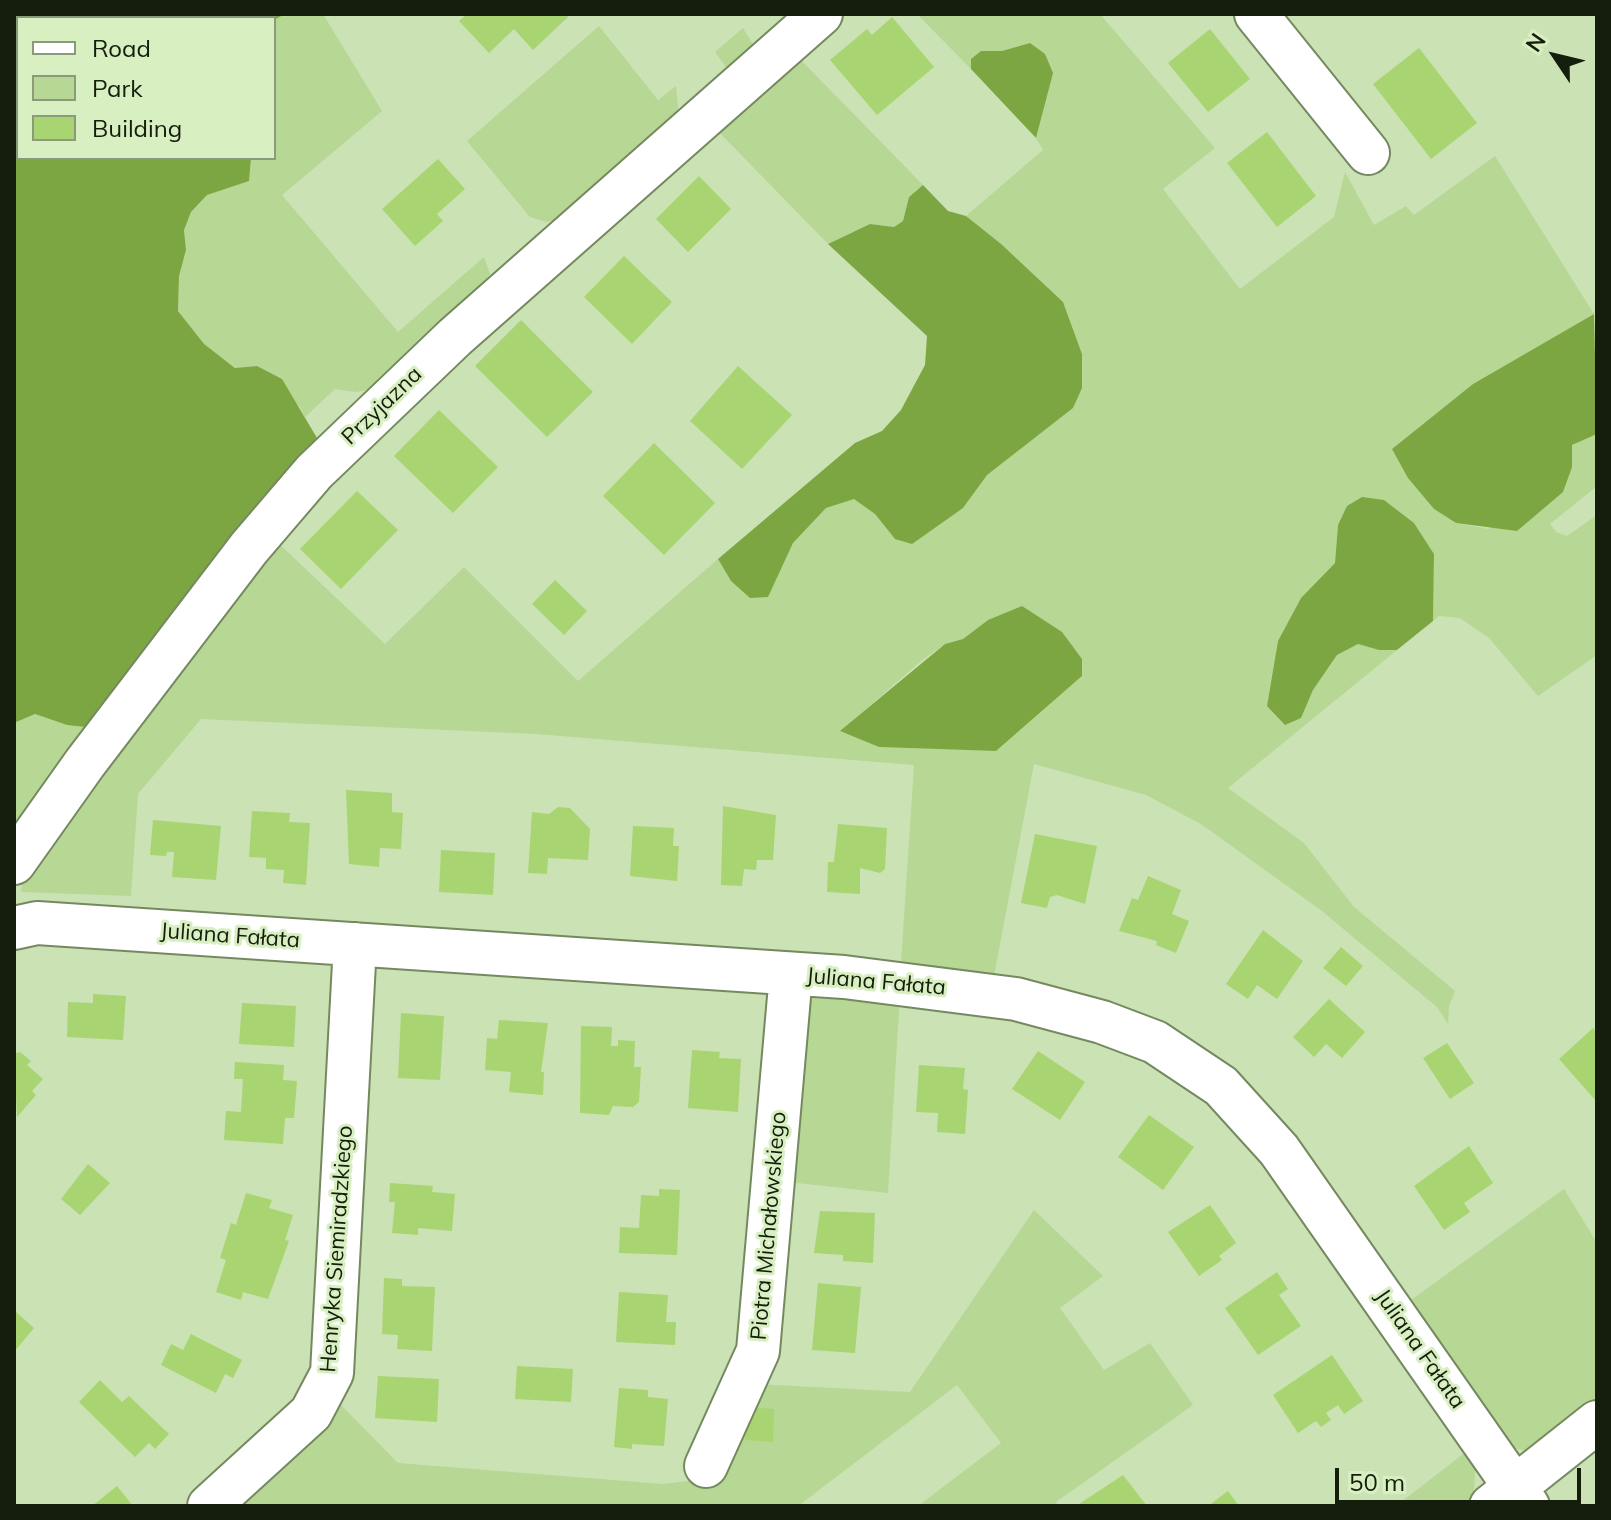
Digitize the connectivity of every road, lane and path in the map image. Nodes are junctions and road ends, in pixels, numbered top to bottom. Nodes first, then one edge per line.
1 (821, 14) edge
2 (1256, 14) edge
3 (1368, 153) dead end
4 (14, 863) edge
5 (14, 928) edge
6 (355, 944) junction
7 (791, 974) junction
8 (1597, 1422) edge
9 (706, 1466) dead end
10 (1512, 1500) edge
11 (209, 1506) edge

1 - 4 street, Przyjazna
2 - 3 street
5 - 6 street, Juliana Fałata
6 - 7 street, Juliana Fałata
6 - 11 street, Henryka Siemiradzkiego
7 - 9 street, Piotra Michałowskiego
7 - 10 street, Juliana Fałata
8 - 10 street

